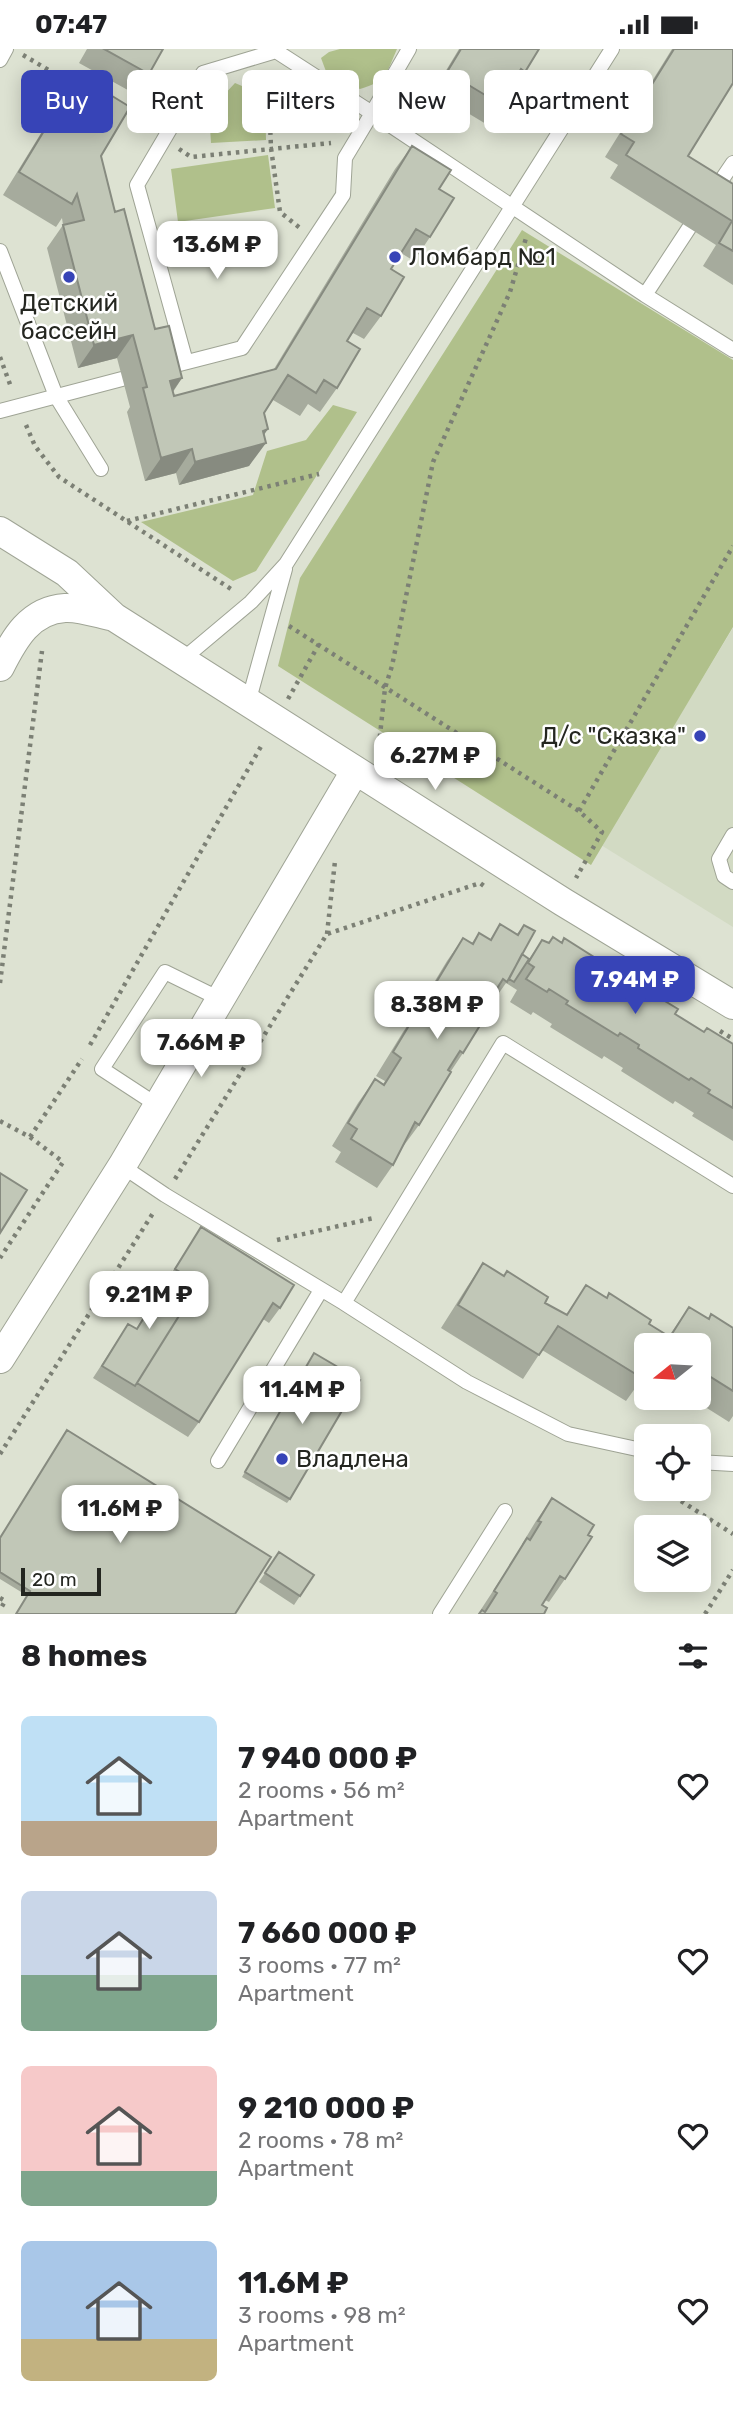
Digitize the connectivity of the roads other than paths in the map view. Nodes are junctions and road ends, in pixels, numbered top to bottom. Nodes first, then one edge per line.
1 (6, 49) edge
2 (409, 49) edge
3 (612, 49) edge
4 (275, 51) edge
5 (0, 59) edge
6 (372, 113) junction
7 (733, 163) edge
8 (708, 201) edge
9 (512, 207) junction
10 (690, 228) edge
11 (0, 251) edge
12 (645, 295) junction
13 (733, 350) edge
14 (186, 362) junction
15 (158, 370) edge
16 (122, 379) dead end
17 (56, 397) junction
18 (0, 411) edge
19 (101, 469) dead end
20 (0, 531) edge
21 (286, 564) junction
22 (114, 617) junction
23 (182, 660) junction
24 (0, 667) edge
25 (248, 703) junction
26 (365, 777) junction
27 (733, 835) edge
28 (733, 882) edge
29 (220, 999) junction
30 (733, 1005) edge
31 (158, 1105) junction
32 (122, 1166) junction
33 (733, 1186) edge
34 (321, 1290) junction
35 (344, 1303) junction
36 (0, 1359) edge
37 (634, 1448) edge
38 (218, 1461) dead end
39 (711, 1463) edge
40 (733, 1464) edge
41 (505, 1511) dead end
42 (440, 1614) edge

1 - 5 lane
2 - 6 lane
3 - 9 lane
4 - 6 lane
4 - 14 lane
6 - 9 lane
6 - 14 lane
7 - 8 lane
9 - 12 lane
9 - 21 lane
10 - 12 lane
11 - 17 lane
12 - 13 lane
14 - 15 lane
16 - 17 lane
17 - 18 lane
17 - 19 lane
20 - 22 street
21 - 23 lane
21 - 25 lane
22 - 23 street
22 - 24 street
23 - 25 street
25 - 26 street
26 - 29 street
26 - 30 street
27 - 28 lane
29 - 31 street
29 - 31 lane
31 - 32 street
32 - 34 lane
32 - 36 street
33 - 35 lane
34 - 35 lane
34 - 38 lane
35 - 37 lane
39 - 40 lane
41 - 42 lane

